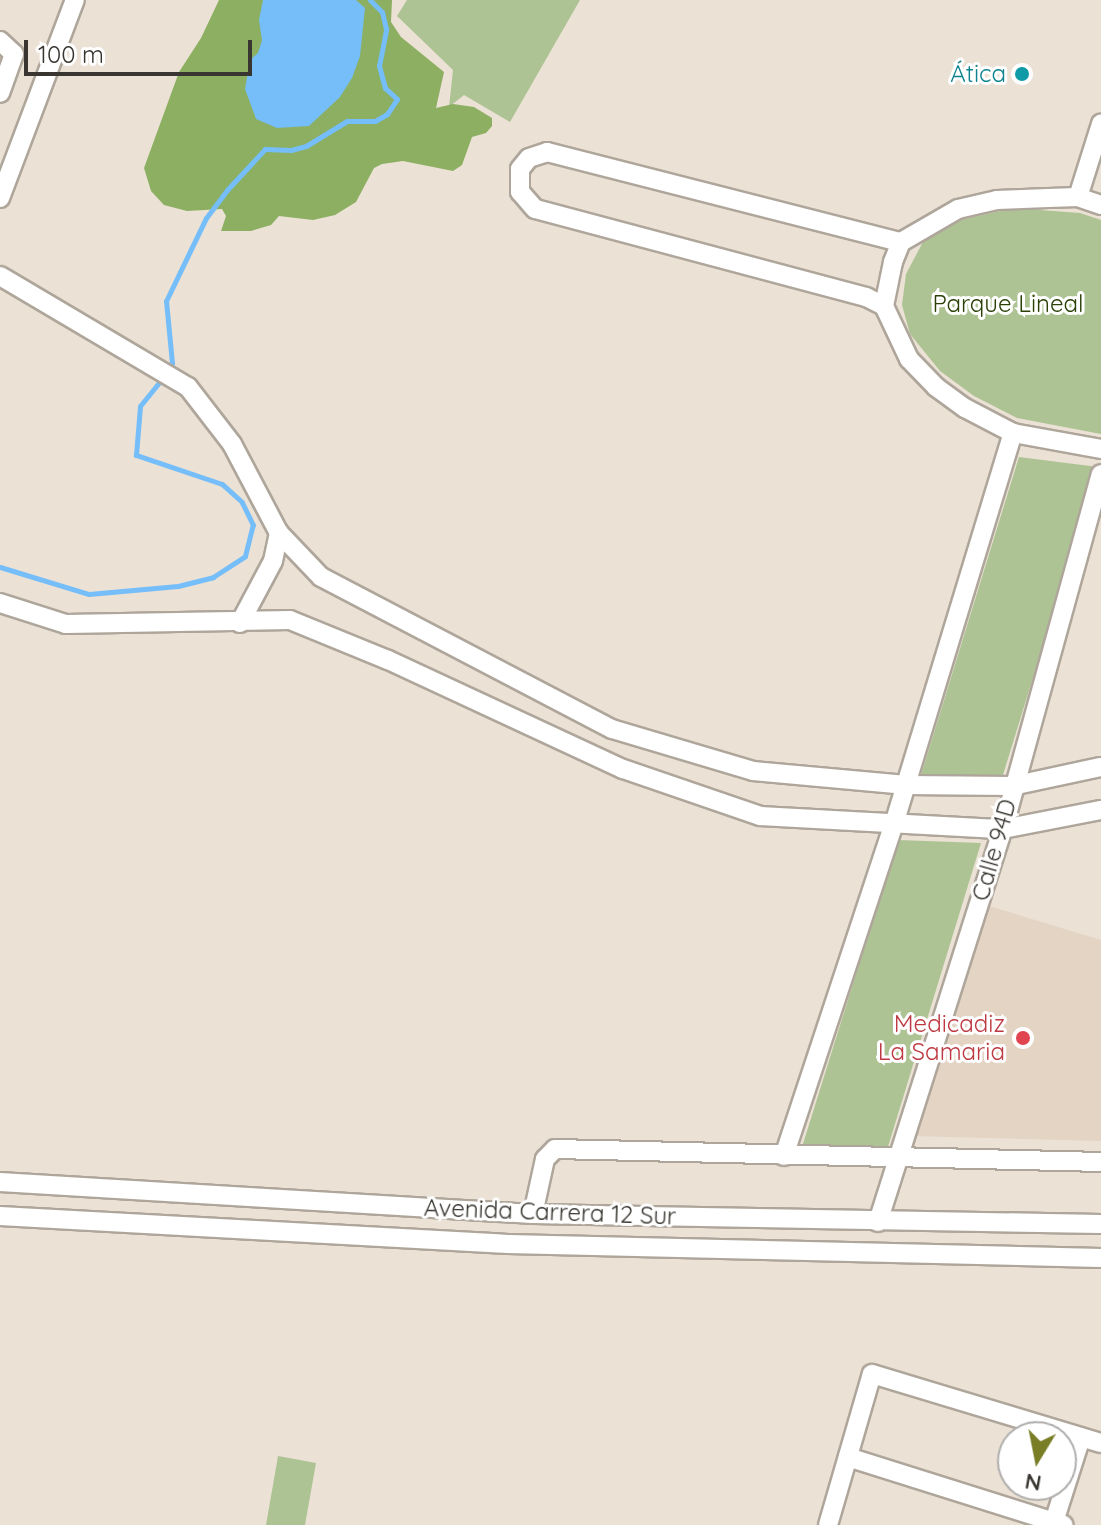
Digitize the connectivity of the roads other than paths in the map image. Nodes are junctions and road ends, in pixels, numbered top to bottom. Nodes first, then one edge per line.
1 (75, 0) edge
2 (0, 41) edge
3 (0, 93) edge
4 (1101, 124) edge
5 (1078, 197) junction
6 (0, 198) edge
7 (1101, 205) edge
8 (901, 242) junction
9 (0, 276) edge
10 (884, 306) junction
11 (1013, 433) junction
12 (1101, 449) edge
13 (1101, 474) edge
14 (279, 533) junction
15 (0, 603) edge
16 (240, 623) junction
17 (1101, 767) edge
18 (906, 785) junction
19 (1012, 786) junction
20 (1101, 810) edge
21 (894, 824) junction
22 (1003, 829) junction
23 (784, 1156) junction
24 (898, 1160) junction
25 (1101, 1162) edge
26 (0, 1182) edge
27 (533, 1214) junction
28 (0, 1216) edge
29 (878, 1222) junction
30 (1101, 1224) edge
31 (1101, 1258) edge
32 (1081, 1437) junction
33 (1101, 1443) edge
34 (848, 1457) junction
35 (1057, 1524) edge
36 (828, 1525) edge

1 - 6 street
2 - 3 street
4 - 5 street
5 - 7 street
5 - 8 street
8 - 10 street
8 - 10 street
9 - 14 street
10 - 11 street
11 - 12 street
11 - 18 street
13 - 19 street, Calle 94D
14 - 16 street
14 - 18 street
15 - 16 street
16 - 21 street
17 - 19 street
18 - 19 street
18 - 21 street
19 - 22 street, Calle 94D
20 - 22 street
21 - 22 street
21 - 23 street
22 - 24 street, Calle 94D
23 - 24 street
23 - 27 street
24 - 25 street
24 - 29 street, Calle 94D
26 - 27 street, Avenida Carrera 12 Sur
27 - 29 street, Avenida Carrera 12 Sur
28 - 31 street, Avenida Carrera 12 Sur
29 - 30 street, Avenida Carrera 12 Sur
32 - 33 street
32 - 34 street
32 - 35 street
34 - 35 street
34 - 36 street

